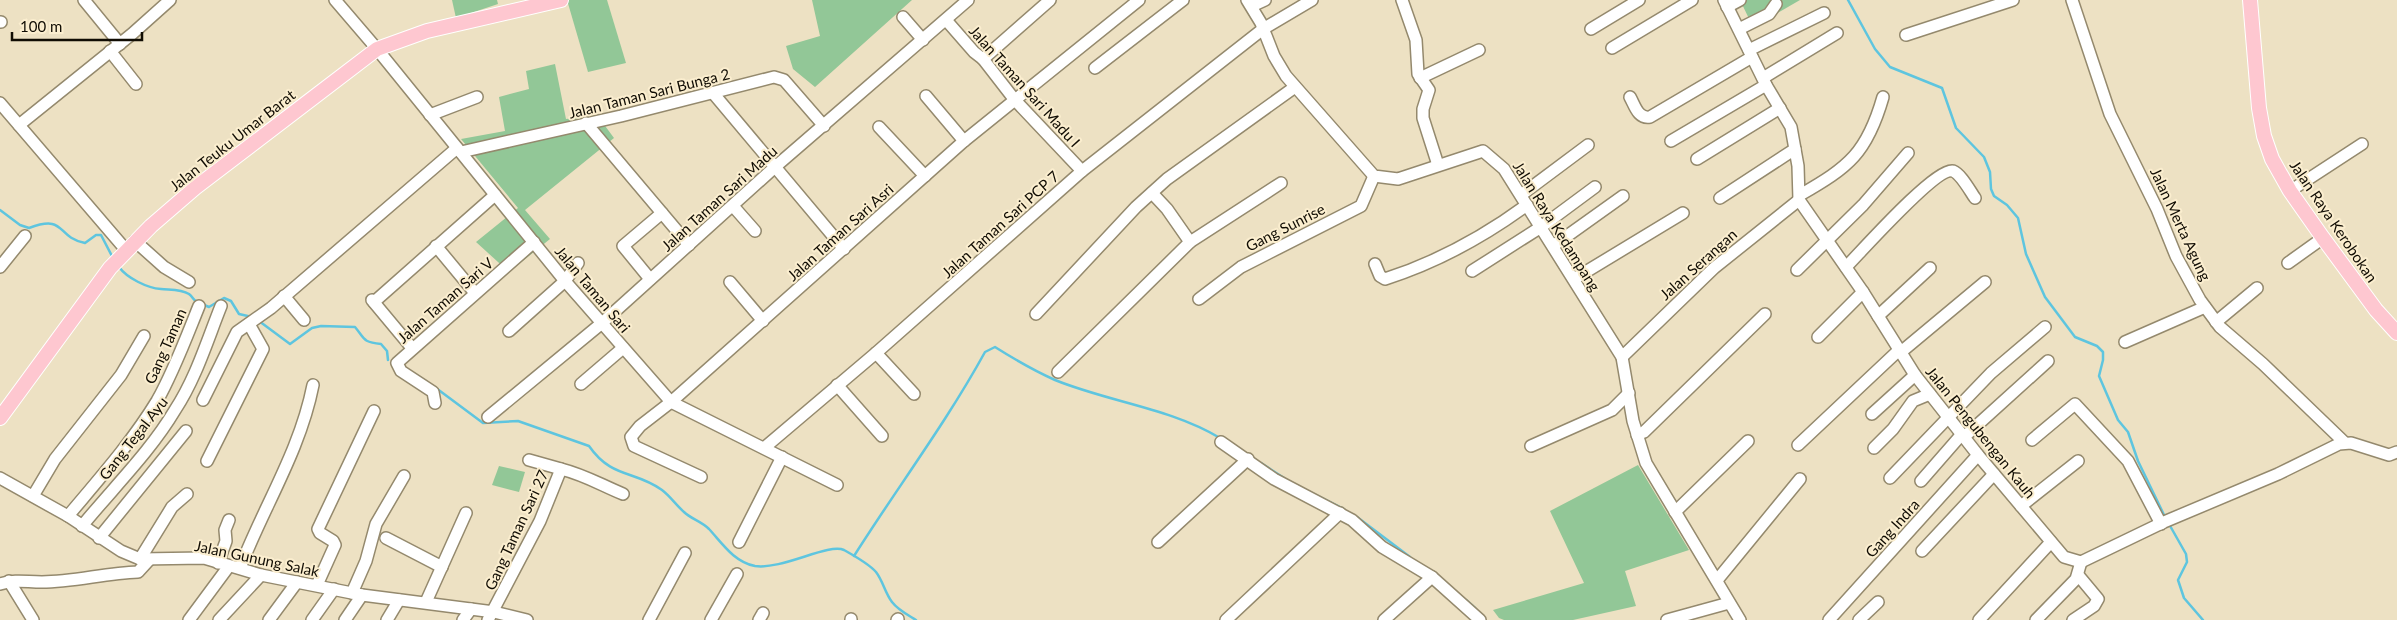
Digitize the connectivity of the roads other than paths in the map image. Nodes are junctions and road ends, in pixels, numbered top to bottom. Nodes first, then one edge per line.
1 (84, 0) edge
2 (170, 0) edge
3 (335, 0) edge
4 (561, 0) edge
5 (968, 0) edge
6 (1050, 0) edge
7 (1139, 0) edge
8 (1183, 0) edge
9 (1264, 0) edge
10 (1312, 0) edge
11 (1403, 0) edge
12 (1640, 0) edge
13 (1692, 0) edge
14 (1740, 0) edge
15 (2013, 0) edge
16 (2072, 0) edge
17 (2250, 0) edge
18 (1250, 3) edge
19 (1726, 4) edge
20 (1776, 4) dead end
21 (1824, 13) dead end
22 (903, 17) dead end
23 (946, 20) junction
24 (1591, 29) dead end
25 (1263, 30) junction
26 (1738, 30) junction
27 (1837, 33) dead end
28 (1906, 35) dead end
29 (923, 40) junction
30 (120, 44) junction
31 (1612, 48) dead end
32 (377, 49) junction
33 (1479, 50) dead end
34 (110, 51) junction
35 (1750, 53) junction
36 (983, 59) junction
37 (1095, 68) dead end
38 (1420, 78) junction
39 (1764, 82) junction
40 (136, 84) dead end
41 (1294, 87) junction
42 (714, 93) junction
43 (926, 96) dead end
44 (477, 97) dead end
45 (1630, 97) dead end
46 (1883, 97) dead end
47 (1014, 99) junction
48 (0, 103) edge
49 (1780, 108) junction
50 (430, 115) junction
51 (586, 123) junction
52 (20, 125) junction
53 (824, 126) junction
54 (878, 127) dead end
55 (964, 141) junction
56 (1671, 142) dead end
57 (2362, 144) dead end
58 (1588, 145) dead end
59 (1796, 149) junction
60 (459, 150) junction
61 (1908, 153) dead end
62 (1697, 159) dead end
63 (1438, 165) junction
64 (775, 167) junction
65 (1082, 171) junction
66 (925, 176) junction
67 (1374, 176) junction
68 (1281, 183) dead end
69 (1595, 187) dead end
70 (2290, 191) junction
71 (1152, 193) junction
72 (495, 195) junction
73 (1623, 196) dead end
74 (1800, 197) junction
75 (1720, 198) dead end
76 (1975, 198) dead end
77 (1524, 200) junction
78 (733, 206) junction
79 (662, 213) junction
80 (1683, 213) dead end
81 (1541, 227) junction
82 (754, 231) dead end
83 (26, 236) dead end
84 (2323, 238) junction
85 (1828, 241) junction
86 (534, 242) junction
87 (1190, 242) junction
88 (689, 245) junction
89 (436, 246) junction
90 (1553, 246) junction
91 (128, 248) junction
92 (844, 250) junction
93 (578, 263) dead end
94 (2288, 263) dead end
95 (1375, 264) dead end
96 (0, 267) edge
97 (1846, 267) junction
98 (1930, 268) dead end
99 (1797, 270) dead end
100 (1472, 271) dead end
101 (650, 279) junction
102 (1574, 279) junction
103 (565, 281) junction
104 (188, 282) dead end
105 (730, 282) dead end
106 (1985, 282) dead end
107 (2257, 288) dead end
108 (1863, 292) junction
109 (475, 293) junction
110 (284, 296) junction
111 (1200, 300) dead end
112 (199, 306) dead end
113 (221, 306) dead end
114 (2205, 307) junction
115 (1036, 314) dead end
116 (1765, 314) dead end
117 (1878, 316) junction
118 (304, 320) dead end
119 (254, 321) junction
120 (763, 321) junction
121 (2216, 322) junction
122 (602, 323) junction
123 (2046, 327) dead end
124 (509, 331) dead end
125 (2397, 333) edge
126 (144, 336) dead end
127 (1818, 337) dead end
128 (2126, 342) dead end
129 (412, 348) junction
130 (623, 348) junction
131 (1900, 351) junction
132 (876, 353) junction
133 (1622, 357) junction
134 (2048, 361) dead end
135 (1058, 372) dead end
136 (1915, 375) junction
137 (581, 384) dead end
138 (313, 385) dead end
139 (837, 386) junction
140 (1629, 393) junction
141 (914, 394) dead end
142 (1930, 394) junction
143 (203, 400) dead end
144 (671, 402) junction
145 (434, 403) dead end
146 (374, 411) dead end
147 (1872, 414) dead end
148 (488, 416) dead end
149 (1947, 416) junction
150 (0, 418) edge
151 (186, 431) dead end
152 (1637, 435) junction
153 (882, 436) dead end
154 (1963, 436) junction
155 (2032, 440) dead end
156 (1748, 441) dead end
157 (1221, 442) dead end
158 (2344, 442) junction
159 (1531, 446) dead end
160 (1798, 446) dead end
161 (764, 448) junction
162 (1874, 448) dead end
163 (1978, 455) junction
164 (2396, 455) edge
165 (782, 457) junction
166 (529, 460) dead end
167 (1248, 460) junction
168 (206, 461) dead end
169 (2078, 461) dead end
170 (561, 468) junction
171 (1994, 474) junction
172 (404, 476) dead end
173 (701, 477) dead end
174 (0, 478) edge
175 (1890, 478) dead end
176 (1800, 479) dead end
177 (1921, 481) dead end
178 (837, 484) dead end
179 (187, 494) dead end
180 (623, 494) dead end
181 (33, 496) junction
182 (2021, 506) junction
183 (1675, 512) junction
184 (466, 513) dead end
185 (1340, 513) junction
186 (68, 516) junction
187 (229, 520) dead end
188 (2166, 521) junction
189 (82, 526) junction
190 (100, 538) junction
191 (386, 538) dead end
192 (739, 542) dead end
193 (1158, 542) dead end
194 (2051, 542) junction
195 (1922, 551) dead end
196 (685, 553) dead end
197 (144, 559) junction
198 (2081, 562) junction
199 (229, 566) junction
200 (442, 567) junction
201 (737, 574) dead end
202 (261, 575) junction
203 (2078, 575) junction
204 (1432, 577) junction
205 (1718, 579) junction
206 (4, 582) edge
207 (297, 582) junction
208 (317, 586) junction
209 (334, 589) junction
210 (357, 594) junction
211 (399, 600) junction
212 (426, 602) junction
213 (1878, 602) dead end
214 (1729, 603) junction
215 (471, 609) junction
216 (491, 616) edge
217 (32, 620) edge
218 (189, 620) edge
219 (219, 620) edge
220 (269, 620) edge
221 (312, 620) edge
222 (344, 620) edge
223 (387, 620) edge
224 (463, 620) edge
225 (527, 620) edge
226 (650, 620) edge
227 (711, 620) edge
228 (1226, 620) edge
229 (1384, 620) edge
230 (1480, 620) edge
231 (1667, 620) edge
232 (1740, 620) edge
233 (1829, 620) edge
234 (1859, 620) edge
235 (1979, 620) edge
236 (2036, 620) edge
237 (2073, 620) edge

1 - 30 street
2 - 30 street
3 - 32 street, Jalan Taman Sari
4 - 32 main road, Jalan Teuku Umar Barat
5 - 23 street, Jalan Taman Sari Madu
6 - 36 street
7 - 47 street, Jalan Taman Sari Asri
8 - 37 street
9 - 18 street
10 - 25 street, Jalan Taman Sari PCP 7
11 - 38 street
12 - 24 street
13 - 31 street
14 - 19 street
15 - 28 street
16 - 114 street, Jalan Merta Agung
17 - 70 main road, Jalan Raya Kerobokan
18 - 25 street
19 - 26 street
20 - 26 street
21 - 35 street
22 - 29 street
23 - 29 street, Jalan Taman Sari Madu
23 - 36 street, Jalan Taman Sari Madu I
25 - 41 street
25 - 65 street, Jalan Taman Sari PCP 7
26 - 35 street
27 - 39 street
29 - 53 street, Jalan Taman Sari Madu
30 - 34 street
32 - 50 street, Jalan Taman Sari
32 - 91 main road, Jalan Teuku Umar Barat
33 - 38 street
34 - 40 street
34 - 52 street
35 - 39 street
35 - 45 street
36 - 47 street, Jalan Taman Sari Madu I
38 - 63 street
39 - 49 street
39 - 56 street
41 - 67 street
41 - 71 street
42 - 51 street, Jalan Taman Sari Bunga 2
42 - 53 street, Jalan Taman Sari Bunga 2
42 - 64 street
43 - 55 street
44 - 50 street
46 - 74 street, Jalan Serangan
47 - 55 street, Jalan Taman Sari Asri
47 - 65 street, Jalan Taman Sari Madu I
48 - 52 street
49 - 59 street
49 - 62 street
50 - 60 street, Jalan Taman Sari
51 - 60 street, Jalan Taman Sari Bunga 2
51 - 79 street
52 - 91 street
53 - 64 street, Jalan Taman Sari Madu
54 - 66 street
55 - 66 street, Jalan Taman Sari Asri
57 - 70 street
58 - 77 street
59 - 74 street
59 - 75 street
60 - 72 street, Jalan Taman Sari
60 - 110 street
61 - 85 street
63 - 67 street, Jalan Raya Kedampang
63 - 77 street, Jalan Raya Kedampang
64 - 78 street, Jalan Taman Sari Madu
64 - 92 street
65 - 132 street, Jalan Taman Sari PCP 7
66 - 92 street, Jalan Taman Sari Asri
67 - 111 street, Gang Sunrise
68 - 87 street
69 - 81 street
70 - 84 main road, Jalan Raya Kerobokan
71 - 87 street
71 - 115 street
72 - 86 street, Jalan Taman Sari
72 - 89 street
73 - 90 street
74 - 85 street, Jalan Pengubengan Kauh
74 - 133 street, Jalan Serangan
76 - 97 street
77 - 81 street, Jalan Raya Kedampang
77 - 95 street
78 - 82 street
78 - 88 street, Jalan Taman Sari Madu
79 - 88 street
79 - 101 street
80 - 102 street
81 - 90 street, Jalan Raya Kedampang
81 - 100 street
83 - 96 street
84 - 94 street
84 - 125 main road, Jalan Raya Kerobokan
85 - 97 street, Jalan Pengubengan Kauh
85 - 99 street
86 - 103 street, Jalan Taman Sari
86 - 109 street, Jalan Taman Sari V
87 - 135 street
88 - 101 street, Jalan Taman Sari Madu
89 - 109 street
89 - 129 street
90 - 102 street, Jalan Raya Kedampang
91 - 104 street
91 - 150 main road, Jalan Teuku Umar Barat
92 - 120 street, Jalan Taman Sari Asri
93 - 103 street
97 - 108 street, Jalan Pengubengan Kauh
98 - 117 street
101 - 122 street, Jalan Taman Sari Madu
102 - 133 street, Jalan Raya Kedampang
103 - 122 street, Jalan Taman Sari
103 - 124 street
105 - 120 street
106 - 131 street
107 - 121 street
108 - 117 street, Jalan Pengubengan Kauh
108 - 127 street
109 - 129 street, Jalan Taman Sari V
110 - 118 street
110 - 119 street
112 - 186 street, Gang Taman
113 - 189 street, Gang Tegal Ayu
114 - 121 street, Jalan Merta Agung
114 - 128 street
116 - 152 street
117 - 131 street, Jalan Pengubengan Kauh
119 - 143 street
119 - 168 street
120 - 144 street, Jalan Taman Sari Asri
121 - 158 street, Jalan Merta Agung
122 - 130 street, Jalan Taman Sari
122 - 148 street, Jalan Taman Sari Madu
123 - 149 street
126 - 181 street
129 - 145 street, Jalan Taman Sari V
130 - 137 street
130 - 144 street, Jalan Taman Sari
131 - 136 street, Jalan Pengubengan Kauh
131 - 160 street
132 - 139 street, Jalan Taman Sari PCP 7
132 - 141 street
133 - 140 street, Jalan Raya Kedampang
134 - 154 street
136 - 142 street, Jalan Pengubengan Kauh
136 - 147 street
138 - 199 street
139 - 153 street
139 - 161 street, Jalan Taman Sari PCP 7
140 - 152 street, Jalan Raya Kedampang
140 - 159 street
142 - 149 street, Jalan Pengubengan Kauh
142 - 162 street
144 - 161 street, Jalan Taman Sari
144 - 173 street, Jalan Taman Sari Asri
146 - 208 street
149 - 154 street, Jalan Pengubengan Kauh
149 - 175 street
151 - 190 street
152 - 183 street, Jalan Raya Kedampang
154 - 163 street, Jalan Pengubengan Kauh
154 - 177 street
155 - 188 street
156 - 183 street
157 - 167 street
158 - 164 street
158 - 188 street
161 - 165 street, Jalan Taman Sari
163 - 171 street, Jalan Pengubengan Kauh
163 - 233 street, Gang Indra
165 - 178 street, Jalan Taman Sari
165 - 192 street
166 - 170 street
167 - 185 street
167 - 193 street
169 - 182 street
170 - 180 street, Gang Taman Sari 27
170 - 216 street, Gang Taman Sari 27
171 - 182 street, Jalan Pengubengan Kauh
171 - 195 street
172 - 210 street
174 - 181 street, Jalan Gunung Salak
176 - 205 street
179 - 197 street
181 - 186 street, Jalan Gunung Salak
182 - 194 street, Jalan Pengubengan Kauh
183 - 205 street, Jalan Raya Kedampang
184 - 200 street
185 - 204 street
185 - 228 street
186 - 189 street, Jalan Gunung Salak
187 - 199 street
188 - 198 street
189 - 190 street, Jalan Gunung Salak
190 - 197 street, Jalan Gunung Salak
191 - 200 street
194 - 198 street, Jalan Pengubengan Kauh
194 - 235 street
196 - 226 street
197 - 199 street, Jalan Gunung Salak
197 - 206 street
198 - 203 street
199 - 202 street, Jalan Gunung Salak
199 - 218 street
200 - 212 street
201 - 227 street
202 - 207 street, Jalan Gunung Salak
202 - 219 street
203 - 236 street
203 - 237 street
204 - 229 street
204 - 230 street
205 - 214 street, Jalan Raya Kedampang
206 - 217 street
207 - 208 street, Jalan Gunung Salak
207 - 220 street
208 - 209 street, Jalan Gunung Salak
209 - 210 street, Jalan Gunung Salak
209 - 221 street
210 - 211 street, Jalan Gunung Salak
210 - 222 street
211 - 212 street, Jalan Gunung Salak
211 - 223 street
212 - 215 street, Jalan Gunung Salak
213 - 234 street
214 - 231 street
214 - 232 street, Jalan Raya Kedampang
215 - 216 street, Jalan Gunung Salak
215 - 224 street
216 - 225 street, Jalan Gunung Salak

